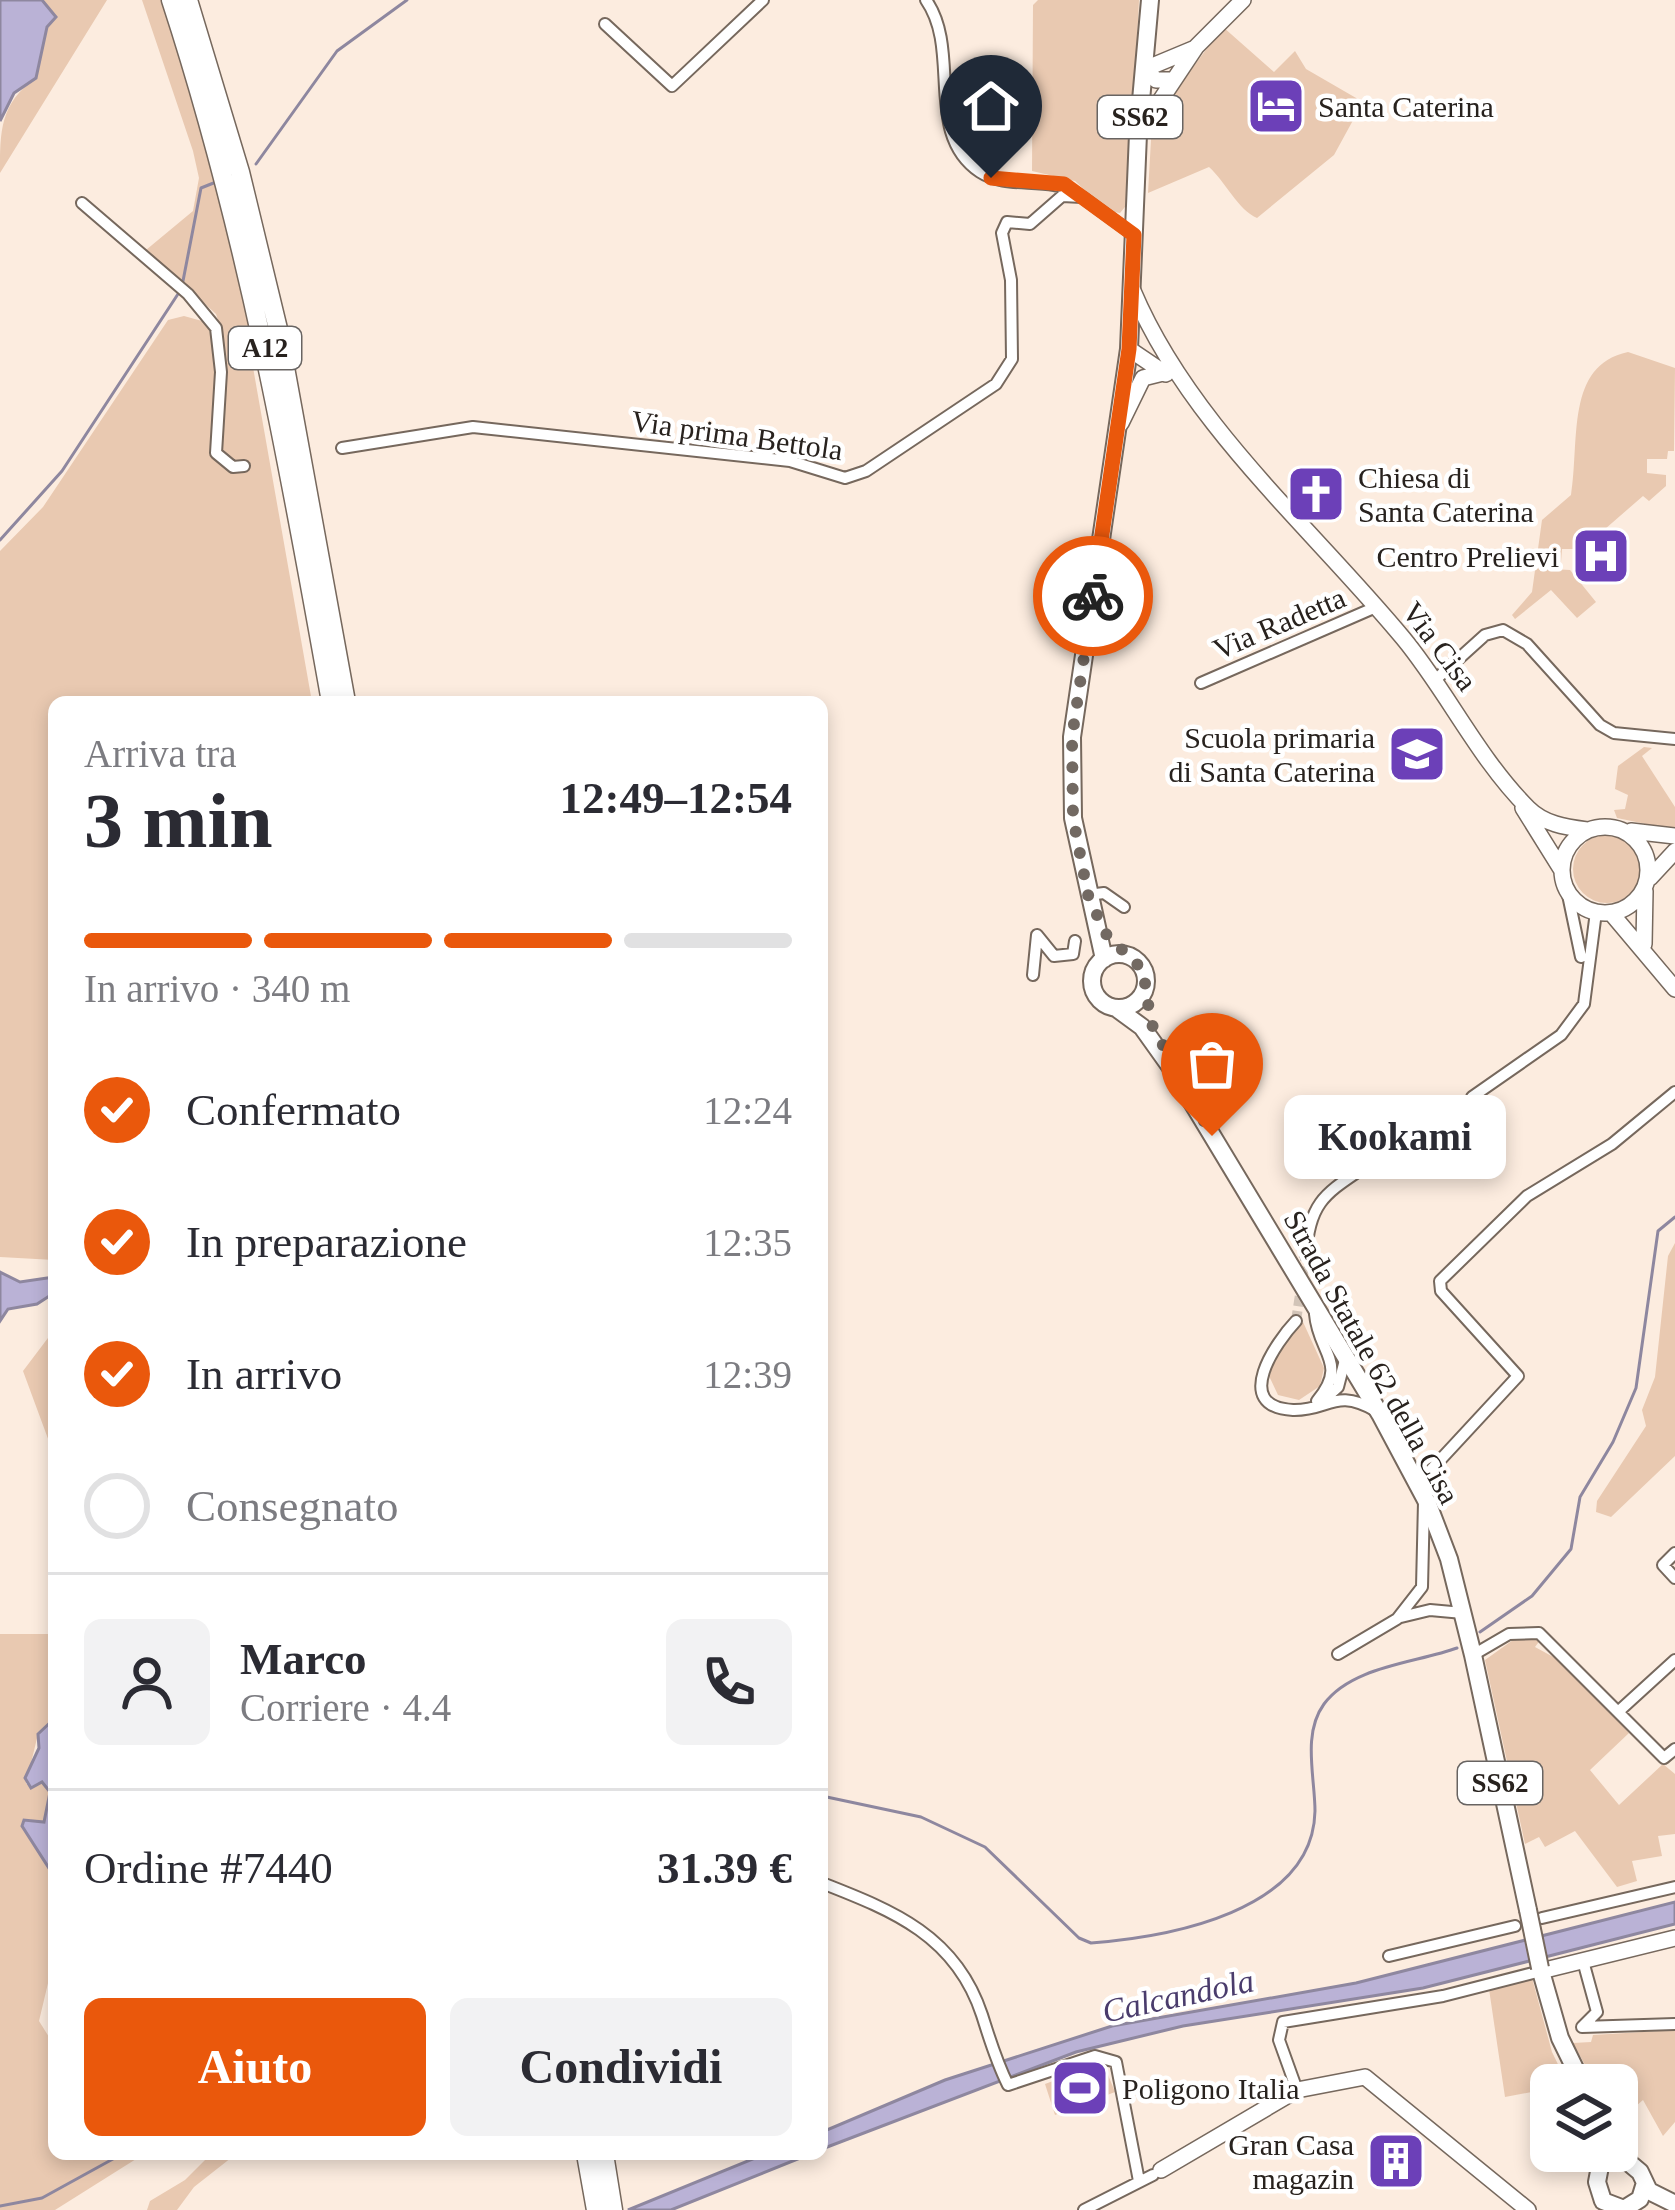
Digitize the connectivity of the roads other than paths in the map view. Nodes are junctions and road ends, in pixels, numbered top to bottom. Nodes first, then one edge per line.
1 (171, 0) edge
2 (188, 0) edge
3 (763, 0) edge
4 (926, 0) edge
5 (1150, 0) edge
6 (1243, 0) edge
7 (605, 24) dead end
8 (1148, 37) junction
9 (1196, 47) junction
10 (1145, 69) junction
11 (1174, 80) junction
12 (1138, 134) junction
13 (1082, 196) junction
14 (82, 203) dead end
15 (1134, 235) junction
16 (1132, 290) junction
17 (1160, 347) junction
18 (1129, 349) junction
19 (1163, 374) junction
20 (1181, 379) junction
21 (1119, 426) junction
22 (342, 448) dead end
23 (244, 466) dead end
24 (1376, 607) junction
25 (1434, 681) junction
26 (1201, 683) dead end
27 (330, 696) edge
28 (345, 696) edge
29 (1675, 739) edge
30 (1508, 785) junction
31 (1618, 828) junction
32 (1587, 830) junction
33 (1675, 836) edge
34 (1675, 850) edge
35 (1562, 870) junction
36 (1647, 883) junction
37 (1567, 890) junction
38 (1088, 895) junction
39 (1124, 907) dead end
40 (1604, 913) junction
41 (1075, 941) dead end
42 (1128, 956) junction
43 (1104, 959) junction
44 (1660, 973) junction
45 (1033, 975) dead end
46 (1587, 989) junction
47 (1675, 989) edge
48 (1143, 993) junction
49 (1117, 1008) junction
50 (1172, 1069) junction
51 (1675, 1092) edge
52 (1472, 1097) dead end
53 (1372, 1162) dead end
54 (1306, 1255) tunnel mouth
55 (1315, 1306) junction
56 (1296, 1321) tunnel mouth
57 (1345, 1354) junction
58 (1315, 1404) junction
59 (1380, 1414) junction
60 (1421, 1491) junction
61 (1675, 1553) edge
62 (1675, 1578) edge
63 (1462, 1613) junction
64 (1396, 1618) junction
65 (1338, 1654) dead end
66 (1473, 1655) junction
67 (1675, 1660) edge
68 (1619, 1711) junction
69 (1675, 1749) edge
70 (828, 1885) edge
71 (1675, 1887) edge
72 (1535, 1914) junction
73 (1515, 1926) dead end
74 (1675, 1938) edge
75 (1390, 1956) dead end
76 (1583, 1961) junction
77 (1540, 1970) junction
78 (1675, 2024) edge
79 (1571, 2064) edge
80 (1297, 2090) junction
81 (587, 2160) edge
82 (605, 2160) edge
83 (1600, 2172) edge
84 (1637, 2172) edge
85 (1157, 2173) joint
86 (1139, 2181) junction
87 (1644, 2186) junction
88 (1596, 2203) edge
89 (1672, 2205) edge
90 (1626, 2208) edge
91 (596, 2210) edge
92 (613, 2210) edge
93 (1084, 2210) edge
94 (1528, 2210) edge

1 - 27 highway, A12
2 - 28 highway, A12
3 - 7 street
4 - 13 street
5 - 8 main road, Strada Statale 62 della Cisa / SS62
6 - 9 street
8 - 9 street
8 - 10 main road, Strada Statale 62 della Cisa / SS62
9 - 10 street
9 - 11 street
10 - 11 street
10 - 12 main road, Strada Statale 62 della Cisa / SS62
11 - 12 street
12 - 15 main road, Strada Statale 62 della Cisa / SS62
13 - 15 street
13 - 22 street, Via prima Bettola
14 - 23 street
15 - 16 main road, Strada Statale 62 della Cisa / SS62
16 - 17 street, Via Cisa
16 - 18 main road, Strada Statale 62 della Cisa / SS62
17 - 18 street
17 - 20 street, Via Cisa
18 - 19 street
18 - 21 main road, Strada Statale 62 della Cisa / SS62
19 - 20 street
19 - 21 street
20 - 24 street, Via Cisa
21 - 38 main road, Strada Statale 62 della Cisa / SS62
24 - 25 street, Via Cisa
24 - 26 street, Via Radetta
25 - 29 street
25 - 30 street, Via Cisa
30 - 32 street, Via Cisa
30 - 35 street, Via Cisa
31 - 32 street
31 - 33 street
31 - 36 street
32 - 35 street
34 - 36 street
35 - 37 street
36 - 40 street
36 - 44 street
37 - 40 street
37 - 46 street
38 - 39 street
38 - 42 main road, Strada Statale 62 della Cisa / SS62
38 - 43 main road, Strada Statale 62 della Cisa / SS62
40 - 44 street
40 - 46 street
41 - 45 street
42 - 43 main road
42 - 48 main road, Strada Statale 62 della Cisa / SS62
43 - 49 main road, Strada Statale 62 della Cisa / SS62
44 - 47 street
46 - 52 street
48 - 49 main road
48 - 50 main road, Strada Statale 62 della Cisa / SS62
49 - 50 main road, Strada Statale 62 della Cisa / SS62
50 - 55 main road, Strada Statale 62 della Cisa / SS62
51 - 60 street
53 - 54 street
55 - 57 main road, Strada Statale 62 della Cisa / SS62
55 - 58 street
56 - 58 street
57 - 58 street
57 - 59 main road, Strada Statale 62 della Cisa / SS62
58 - 59 street
59 - 60 main road, Strada Statale 62 della Cisa / SS62
60 - 63 main road, Strada Statale 62 della Cisa / SS62
60 - 64 street
61 - 62 street
63 - 64 street
63 - 66 main road, Strada Statale 62 della Cisa / SS62
64 - 65 street
66 - 68 street
66 - 72 main road, Strada Statale 62 della Cisa / SS62
67 - 68 street
68 - 69 street
70 - 86 street
71 - 72 street
72 - 77 main road, Strada Statale 62 della Cisa / SS62, bridge
73 - 75 street
74 - 76 street
76 - 77 street
76 - 78 street
77 - 79 main road, Strada Statale 62 della Cisa / SS62
77 - 80 street
80 - 85 street
80 - 94 street
81 - 91 highway
82 - 92 highway
83 - 88 main road
84 - 87 main road
85 - 86 street
86 - 93 street
87 - 89 main road
87 - 90 main road
88 - 90 main road
89 - 90 main road

